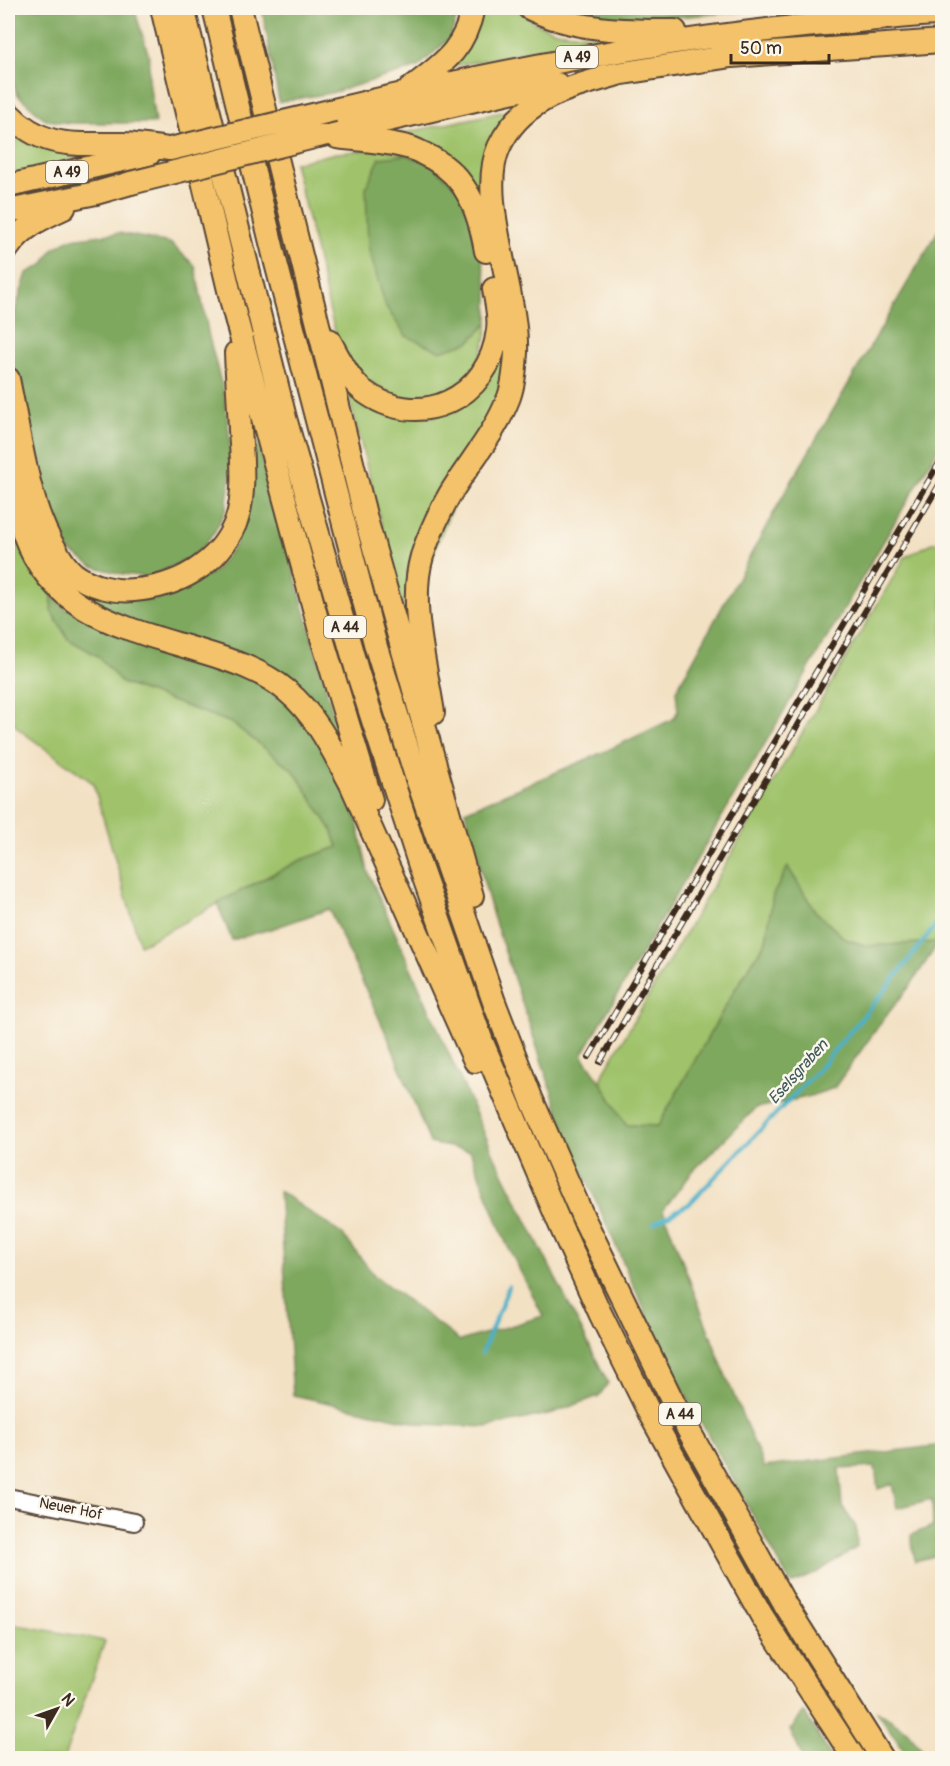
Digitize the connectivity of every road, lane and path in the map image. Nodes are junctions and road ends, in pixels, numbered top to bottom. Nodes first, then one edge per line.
1 (162, 8) edge
2 (183, 8) edge
3 (214, 8) edge
4 (240, 8) edge
5 (248, 8) edge
6 (473, 8) edge
7 (529, 8) edge
8 (942, 14) edge
9 (752, 31) junction
10 (942, 40) edge
11 (254, 62) junction
12 (618, 74) junction
13 (405, 93) junction
14 (8, 113) edge
15 (332, 128) junction
16 (126, 152) junction
17 (8, 186) edge
18 (96, 193) junction
19 (8, 211) edge
20 (8, 248) edge
21 (309, 289) junction
22 (233, 307) junction
23 (8, 379) edge
24 (8, 463) edge
25 (448, 813) junction
26 (405, 901) junction
27 (583, 1217) junction
28 (562, 1229) junction
29 (8, 1497) edge
30 (134, 1522) dead end
31 (854, 1758) edge
32 (882, 1758) edge

1 - 22 highway
2 - 28 highway, A 44
3 - 27 highway, A 44
4 - 11 highway
5 - 11 highway
6 - 13 highway
7 - 9 highway
8 - 9 highway, A 49
9 - 13 highway, A 49
10 - 12 highway, A 49
11 - 21 highway
12 - 15 highway, A 49
12 - 25 highway
13 - 15 highway, A 49
14 - 16 highway
15 - 16 highway, A 49, bridge
15 - 18 highway, A 49, bridge
15 - 21 highway
16 - 17 highway, A 49
18 - 19 highway, A 49
18 - 20 highway
21 - 25 highway
22 - 23 highway
22 - 26 highway
24 - 26 highway
25 - 27 highway
26 - 28 highway
27 - 32 highway, A 44
28 - 31 highway, A 44
29 - 30 street, Neuer Hof

